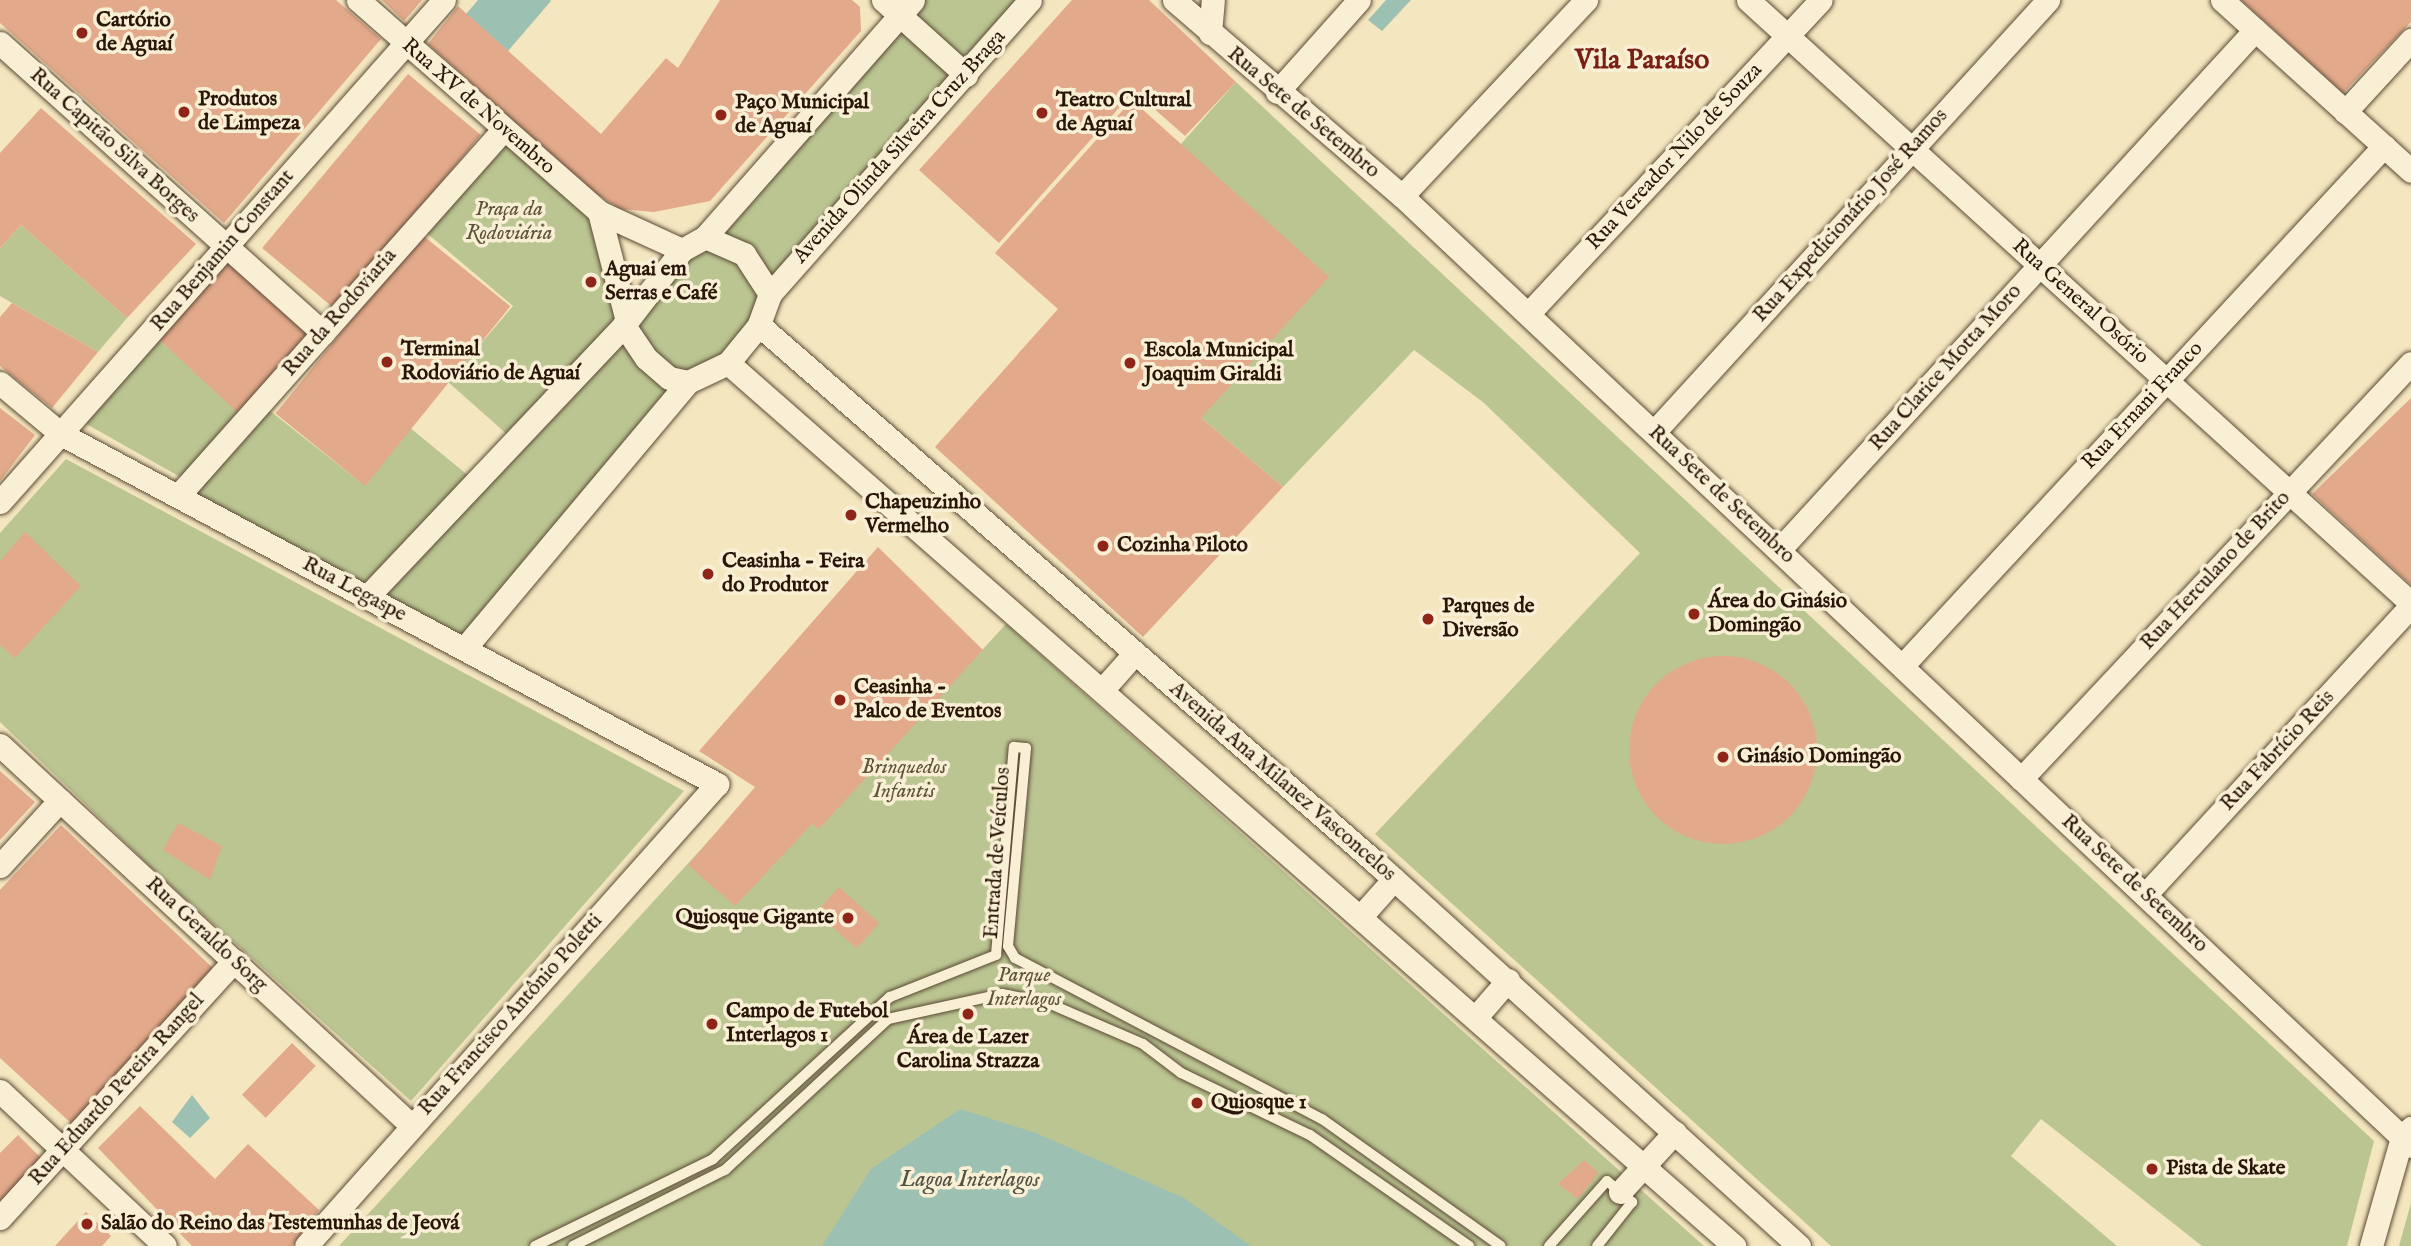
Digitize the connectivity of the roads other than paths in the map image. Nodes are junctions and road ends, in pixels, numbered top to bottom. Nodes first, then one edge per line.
1 (358, 0) edge
2 (444, 0) edge
3 (1030, 0) edge
4 (1174, 0) edge
5 (1213, 0) edge
6 (1359, 0) edge
7 (1586, 0) edge
8 (1748, 0) edge
9 (1821, 0) edge
10 (2048, 0) edge
11 (2222, 0) edge
12 (898, 5) edge
13 (2255, 30) junction
14 (1210, 33) junction
15 (1788, 36) junction
16 (2411, 40) edge
17 (0, 43) edge
18 (406, 43) junction
19 (966, 75) junction
20 (1277, 92) junction
21 (2345, 112) junction
22 (503, 130) junction
23 (2384, 146) junction
24 (1912, 149) junction
25 (2411, 171) edge
26 (1402, 196) junction
27 (599, 212) junction
28 (705, 237) junction
29 (226, 248) junction
30 (682, 250) junction
31 (2040, 265) junction
32 (770, 294) junction
33 (1528, 314) junction
34 (625, 321) junction
35 (759, 325) junction
36 (323, 332) junction
37 (728, 363) junction
38 (2411, 363) edge
39 (2166, 381) junction
40 (688, 382) junction
41 (0, 383) edge
42 (1654, 432) junction
43 (61, 434) junction
44 (2290, 493) junction
45 (178, 496) junction
46 (0, 502) edge
47 (1779, 550) junction
48 (367, 597) junction
49 (2411, 605) edge
50 (464, 649) junction
51 (1135, 653) junction
52 (1902, 666) junction
53 (1103, 689) junction
54 (0, 745) edge
55 (2021, 779) junction
56 (717, 784) joint
57 (60, 800) junction
58 (0, 866) edge
59 (1394, 879) junction
60 (2145, 895) junction
61 (1362, 915) junction
62 (234, 961) junction
63 (1508, 981) junction
64 (1476, 1017) junction
65 (0, 1091) edge
66 (412, 1126) junction
67 (1675, 1132) junction
68 (2408, 1137) edge
69 (62, 1150) junction
70 (1644, 1167) junction
71 (1620, 1192) junction
72 (0, 1218) edge
73 (165, 1246) edge
74 (306, 1246) edge
75 (535, 1246) edge
76 (573, 1246) edge
77 (1469, 1246) edge
78 (1501, 1246) edge
79 (1549, 1246) edge
80 (1597, 1246) edge
81 (1734, 1246) edge
82 (1799, 1246) edge
83 (2371, 1246) edge

1 - 18 street, Rua XV de Novembro
2 - 18 street, Rua Benjamin Constant
3 - 19 street, Avenida Olinda Silveira Cruz Braga
4 - 14 street, Rua Sete de Setembro
5 - 14 street
6 - 20 street
7 - 26 street
8 - 15 street, Rua General Osório
9 - 15 street, Rua Vereador Nilo de Souza
10 - 24 street, Rua Expedicionário José Ramos
11 - 13 street
12 - 19 street
12 - 28 street
13 - 21 street
13 - 31 street, Rua Clarice Motta Moro
14 - 20 street, Rua Sete de Setembro
15 - 24 street, Rua General Osório
15 - 33 street, Rua Vereador Nilo de Souza
16 - 21 street
17 - 29 street, Rua Capitão Silva Borges
18 - 22 street, Rua XV de Novembro
18 - 29 street, Rua Benjamin Constant
19 - 32 street, Avenida Olinda Silveira Cruz Braga
20 - 26 street, Rua Sete de Setembro
21 - 23 street
22 - 27 street, Rua XV de Novembro
22 - 36 street, Rua da Rodoviaria
23 - 25 street
23 - 39 street, Rua Ernani Franco
24 - 31 street, Rua General Osório
24 - 42 street, Rua Expedicionário José Ramos
26 - 33 street, Rua Sete de Setembro
27 - 30 street, Rua XV de Novembro
27 - 34 street
28 - 30 street
28 - 32 street
29 - 36 street, Rua Capitão Silva Borges
29 - 43 street, Rua Benjamin Constant
30 - 34 street
31 - 39 street, Rua General Osório
31 - 47 street, Rua Clarice Motta Moro
32 - 35 street
33 - 42 street, Rua Sete de Setembro
34 - 40 street
34 - 48 street
35 - 37 street
35 - 51 street, Avenida Ana Milanez Vasconcelos
36 - 45 street, Rua da Rodoviaria
37 - 40 street
37 - 53 street
38 - 44 street, Rua Herculano de Brito
39 - 44 street, Rua General Osório
39 - 52 street, Rua Ernani Franco
40 - 50 street
41 - 43 street, Rua Legaspe
42 - 47 street, Rua Sete de Setembro
43 - 45 street, Rua Legaspe
43 - 46 street, Rua Benjamin Constant
44 - 49 street, Rua General Osório
44 - 55 street, Rua Herculano de Brito
45 - 48 street, Rua Legaspe
47 - 52 street, Rua Sete de Setembro
48 - 50 street, Rua Legaspe
49 - 60 street, Rua Fabrício Reis
50 - 56 street, Rua Legaspe
51 - 53 street
51 - 59 street, Avenida Ana Milanez Vasconcelos
52 - 55 street, Rua Sete de Setembro
53 - 61 street
54 - 57 street, Rua Geraldo Sorg
55 - 60 street, Rua Sete de Setembro
56 - 66 street, Rua Francisco Antônio Poletti
57 - 58 street
57 - 62 street, Rua Geraldo Sorg
59 - 61 street
59 - 63 street, Avenida Ana Milanez Vasconcelos
60 - 68 street, Rua Sete de Setembro
61 - 64 street
62 - 66 street, Rua Geraldo Sorg
62 - 69 street, Rua Eduardo Pereira Rangel
63 - 64 street
63 - 67 street, Avenida Ana Milanez Vasconcelos
64 - 70 street
65 - 69 street
66 - 74 street, Rua Francisco Antônio Poletti
67 - 70 street
67 - 82 street, Avenida Ana Milanez Vasconcelos
68 - 83 street
69 - 72 street, Rua Eduardo Pereira Rangel
69 - 73 street
70 - 71 street
70 - 81 street
71 - 79 lane
71 - 80 lane
75 - 78 lane, Entrada de Veículos
76 - 77 lane

